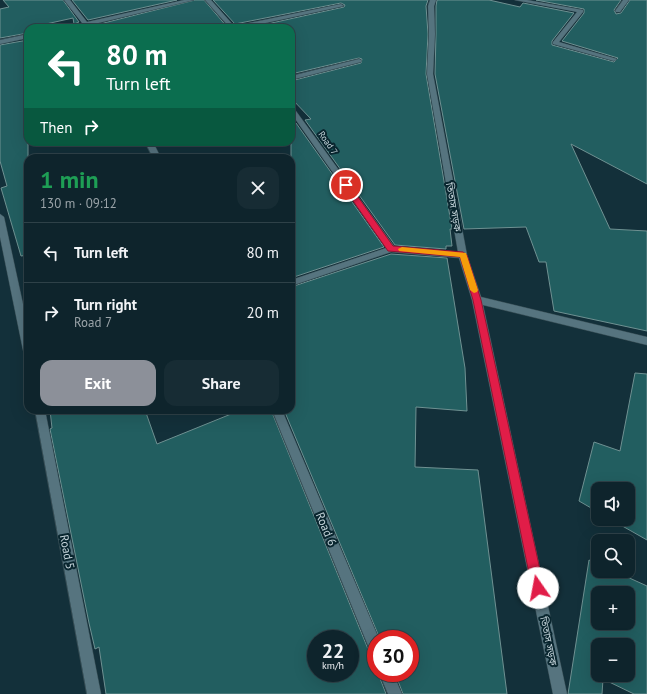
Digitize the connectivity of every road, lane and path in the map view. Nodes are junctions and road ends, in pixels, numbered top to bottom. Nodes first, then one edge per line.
1 (67, 0) edge
2 (191, 0) edge
3 (208, 0) edge
4 (433, 0) edge
5 (518, 0) edge
6 (626, 0) edge
7 (341, 6) dead end
8 (618, 11) dead end
9 (86, 24) edge
10 (96, 24) edge
11 (229, 24) edge
12 (253, 24) edge
13 (24, 37) edge
14 (0, 42) edge
15 (614, 59) dead end
16 (358, 61) dead end
17 (295, 77) edge
18 (295, 114) edge
19 (0, 217) edge
20 (391, 249) junction
21 (463, 255) junction
22 (295, 282) edge
23 (477, 300) junction
24 (24, 331) edge
25 (647, 341) edge
26 (41, 414) edge
27 (279, 414) edge
28 (369, 630) edge
29 (390, 682) edge
30 (94, 694) edge
31 (395, 694) edge
32 (560, 694) edge

1 - 9 street
2 - 10 street
3 - 11 street
4 - 21 street, তিতাস সড়ক
5 - 15 street
6 - 8 street
7 - 12 street
13 - 14 street
16 - 17 street
18 - 20 street, Road 7
19 - 24 street
20 - 21 street
20 - 22 street
21 - 23 street, তিতাস সড়ক
23 - 25 street
23 - 32 street, তিতাস সড়ক
26 - 30 street, Road 5
27 - 28 street, Road 6
29 - 31 street

